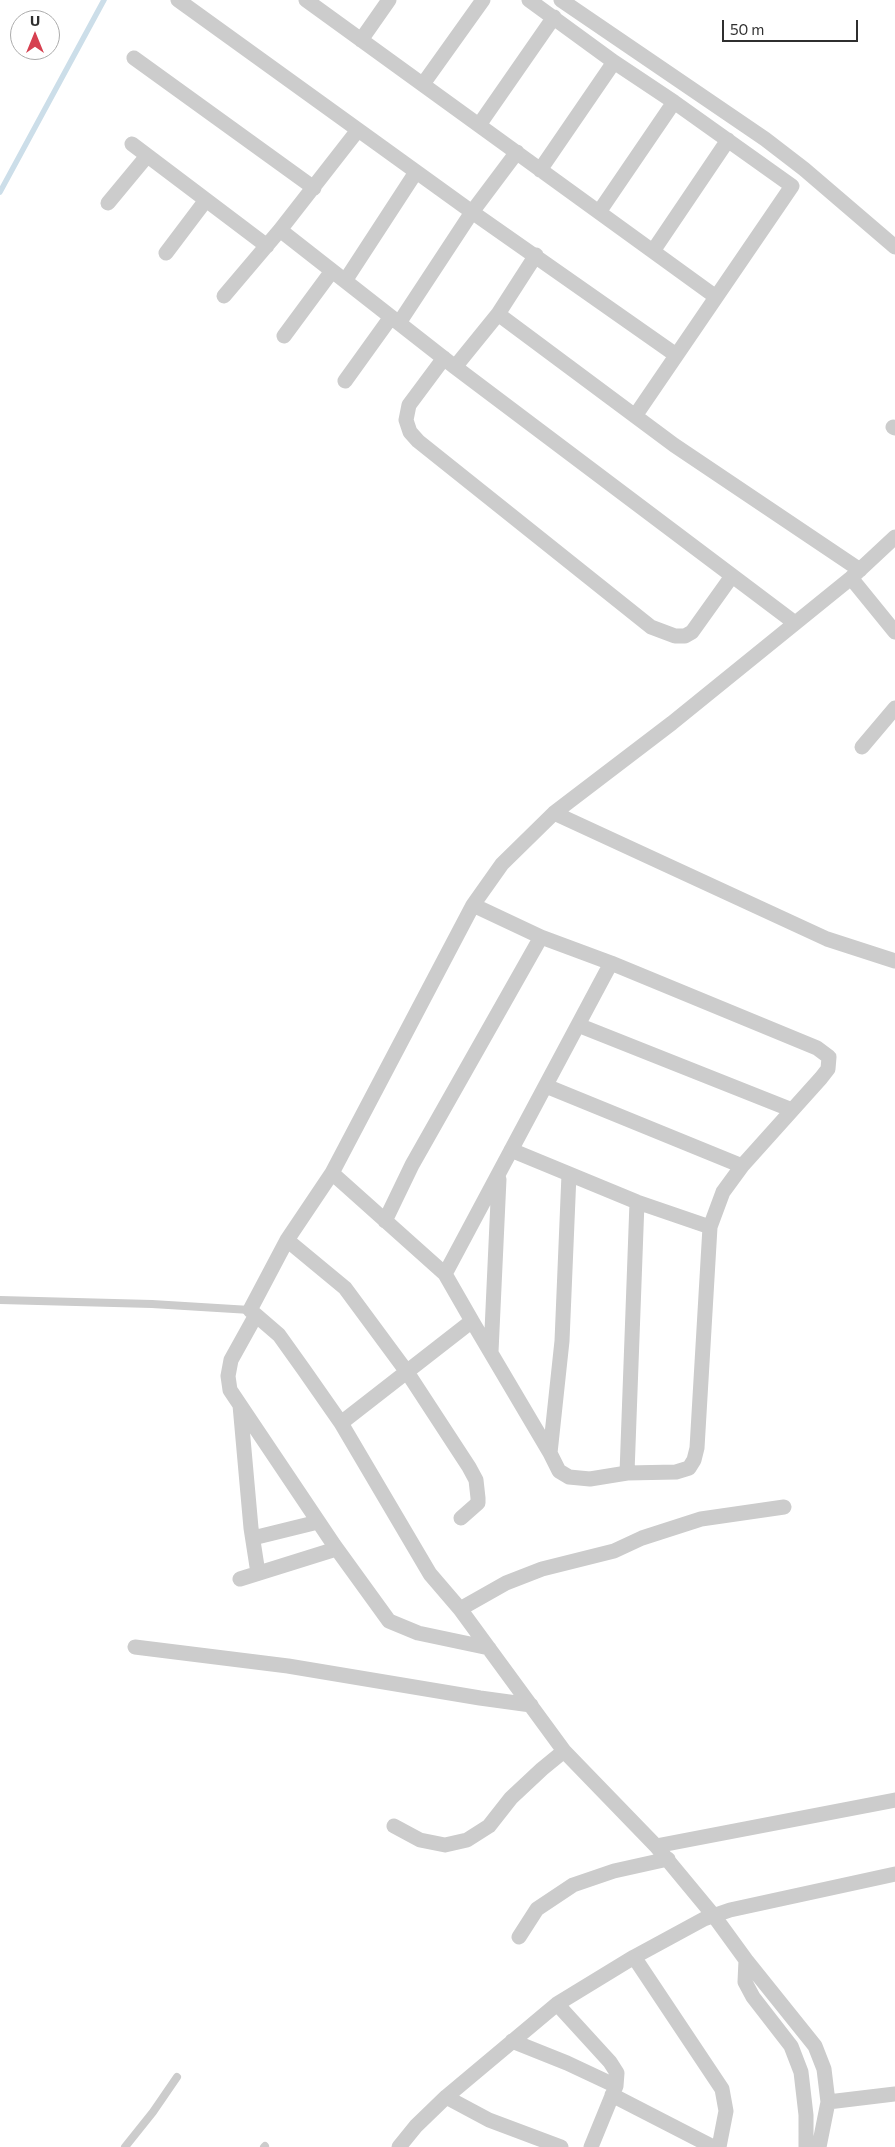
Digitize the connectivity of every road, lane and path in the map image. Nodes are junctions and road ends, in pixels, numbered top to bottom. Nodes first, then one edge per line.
1 (178, 0) edge
2 (306, 0) edge
3 (389, 0) edge
4 (483, 0) edge
5 (529, 0) edge
6 (561, 0) edge
7 (554, 17) junction
8 (361, 40) junction
9 (134, 58) dead end
10 (614, 62) junction
11 (423, 84) junction
12 (674, 102) junction
13 (479, 125) junction
14 (358, 130) junction
15 (728, 140) junction
16 (132, 144) dead end
17 (517, 152) junction
18 (147, 156) junction
19 (540, 170) junction
20 (416, 172) junction
21 (314, 188) junction
22 (206, 200) junction
23 (108, 203) dead end
24 (472, 212) junction
25 (599, 212) junction
26 (280, 230) junction
27 (266, 246) junction
28 (895, 247) edge
29 (653, 251) junction
30 (166, 253) dead end
31 (536, 255) junction
32 (332, 271) junction
33 (345, 281) junction
34 (224, 296) dead end
35 (716, 297) junction
36 (498, 314) junction
37 (395, 320) junction
38 (284, 336) dead end
39 (676, 355) junction
40 (450, 363) junction
41 (344, 381) dead end
42 (635, 416) junction
43 (895, 537) edge
44 (856, 574) junction
45 (732, 576) junction
46 (795, 623) junction
47 (895, 632) edge
48 (895, 708) edge
49 (862, 747) dead end
50 (554, 813) junction
51 (473, 905) junction
52 (541, 937) junction
53 (895, 961) edge
54 (611, 963) junction
55 (578, 1025) junction
56 (546, 1086) junction
57 (792, 1110) junction
58 (511, 1150) junction
59 (742, 1166) junction
60 (332, 1173) junction
61 (499, 1174) junction
62 (570, 1174) junction
63 (638, 1202) junction
64 (385, 1220) junction
65 (710, 1228) junction
66 (287, 1240) junction
67 (445, 1274) junction
68 (0, 1300) edge
69 (253, 1313) junction
70 (472, 1321) junction
71 (491, 1352) junction
72 (407, 1372) junction
73 (240, 1404) junction
74 (341, 1422) junction
75 (550, 1453) junction
76 (627, 1473) junction
77 (784, 1507) dead end
78 (461, 1518) dead end
79 (318, 1522) junction
80 (253, 1538) junction
81 (336, 1549) junction
82 (258, 1573) junction
83 (240, 1579) dead end
84 (460, 1608) junction
85 (135, 1647) dead end
86 (489, 1648) junction
87 (531, 1704) junction
88 (564, 1751) junction
89 (895, 1800) edge
90 (394, 1826) dead end
91 (656, 1846) junction
92 (668, 1859) junction
93 (895, 1874) edge
94 (714, 1916) junction
95 (519, 1937) dead end
96 (634, 1957) junction
97 (746, 1960) junction
98 (557, 2004) junction
99 (512, 2041) junction
100 (177, 2077) dead end
101 (614, 2091) junction
102 (895, 2094) edge
103 (446, 2097) junction
104 (828, 2102) junction
105 (125, 2147) edge
106 (399, 2147) edge
107 (561, 2147) edge
108 (591, 2147) edge
109 (713, 2147) edge
110 (719, 2147) edge
111 (806, 2147) edge
112 (819, 2147) edge

1 - 14 street
2 - 8 street
3 - 8 street
4 - 11 street
5 - 7 street
6 - 28 street
7 - 10 street
7 - 13 street
8 - 11 street
9 - 21 street
10 - 12 street
10 - 19 street
11 - 13 street
12 - 15 street
12 - 25 street
13 - 17 street
14 - 20 street
14 - 21 street
15 - 29 street
15 - 35 street
16 - 18 street
17 - 19 street
17 - 24 street
18 - 22 street
18 - 23 street
19 - 25 street
20 - 24 street
20 - 33 street
21 - 26 street
22 - 27 street
22 - 30 street
24 - 31 street
24 - 37 street
25 - 29 street
26 - 27 street
26 - 32 street
27 - 34 street
29 - 35 street
31 - 36 street
31 - 39 street
32 - 33 street
32 - 38 street
33 - 37 street
35 - 39 street
36 - 40 street
36 - 42 street
37 - 40 street
37 - 41 street
39 - 42 street
40 - 45 street
40 - 45 street
42 - 44 street
43 - 44 street
44 - 46 street
44 - 47 street
45 - 46 street
46 - 50 street
48 - 49 street
50 - 51 street
50 - 53 street
51 - 52 street
51 - 60 street
52 - 54 street
52 - 64 street
54 - 55 street
54 - 57 street
55 - 56 street
55 - 57 street
56 - 58 street
56 - 59 street
57 - 59 street
58 - 61 street
58 - 62 street
59 - 65 street
60 - 64 street
60 - 66 street
61 - 67 street
61 - 71 street
62 - 63 street
62 - 75 street
63 - 65 street
63 - 76 street
64 - 67 street
65 - 76 street
66 - 69 street
66 - 72 street
67 - 70 street
68 - 69 lane
69 - 73 street
69 - 74 street
70 - 71 street
70 - 72 street
71 - 75 street
72 - 74 street
72 - 78 street
73 - 79 street
73 - 80 street
74 - 84 street
75 - 76 street
77 - 84 street
79 - 80 street
79 - 81 street
80 - 82 street
81 - 82 street
81 - 86 street
82 - 83 street
84 - 86 street
85 - 87 street
86 - 87 street
87 - 88 street
88 - 90 street
88 - 91 street
89 - 91 street
91 - 92 street
92 - 94 street
92 - 95 street
93 - 94 street
94 - 96 street
94 - 97 street
96 - 98 street
96 - 110 street
97 - 104 street
97 - 111 street
98 - 99 street
98 - 101 street
99 - 101 street
99 - 103 street
100 - 105 lane
101 - 108 street
101 - 109 street
102 - 104 street
103 - 106 street
103 - 107 street
104 - 112 street

